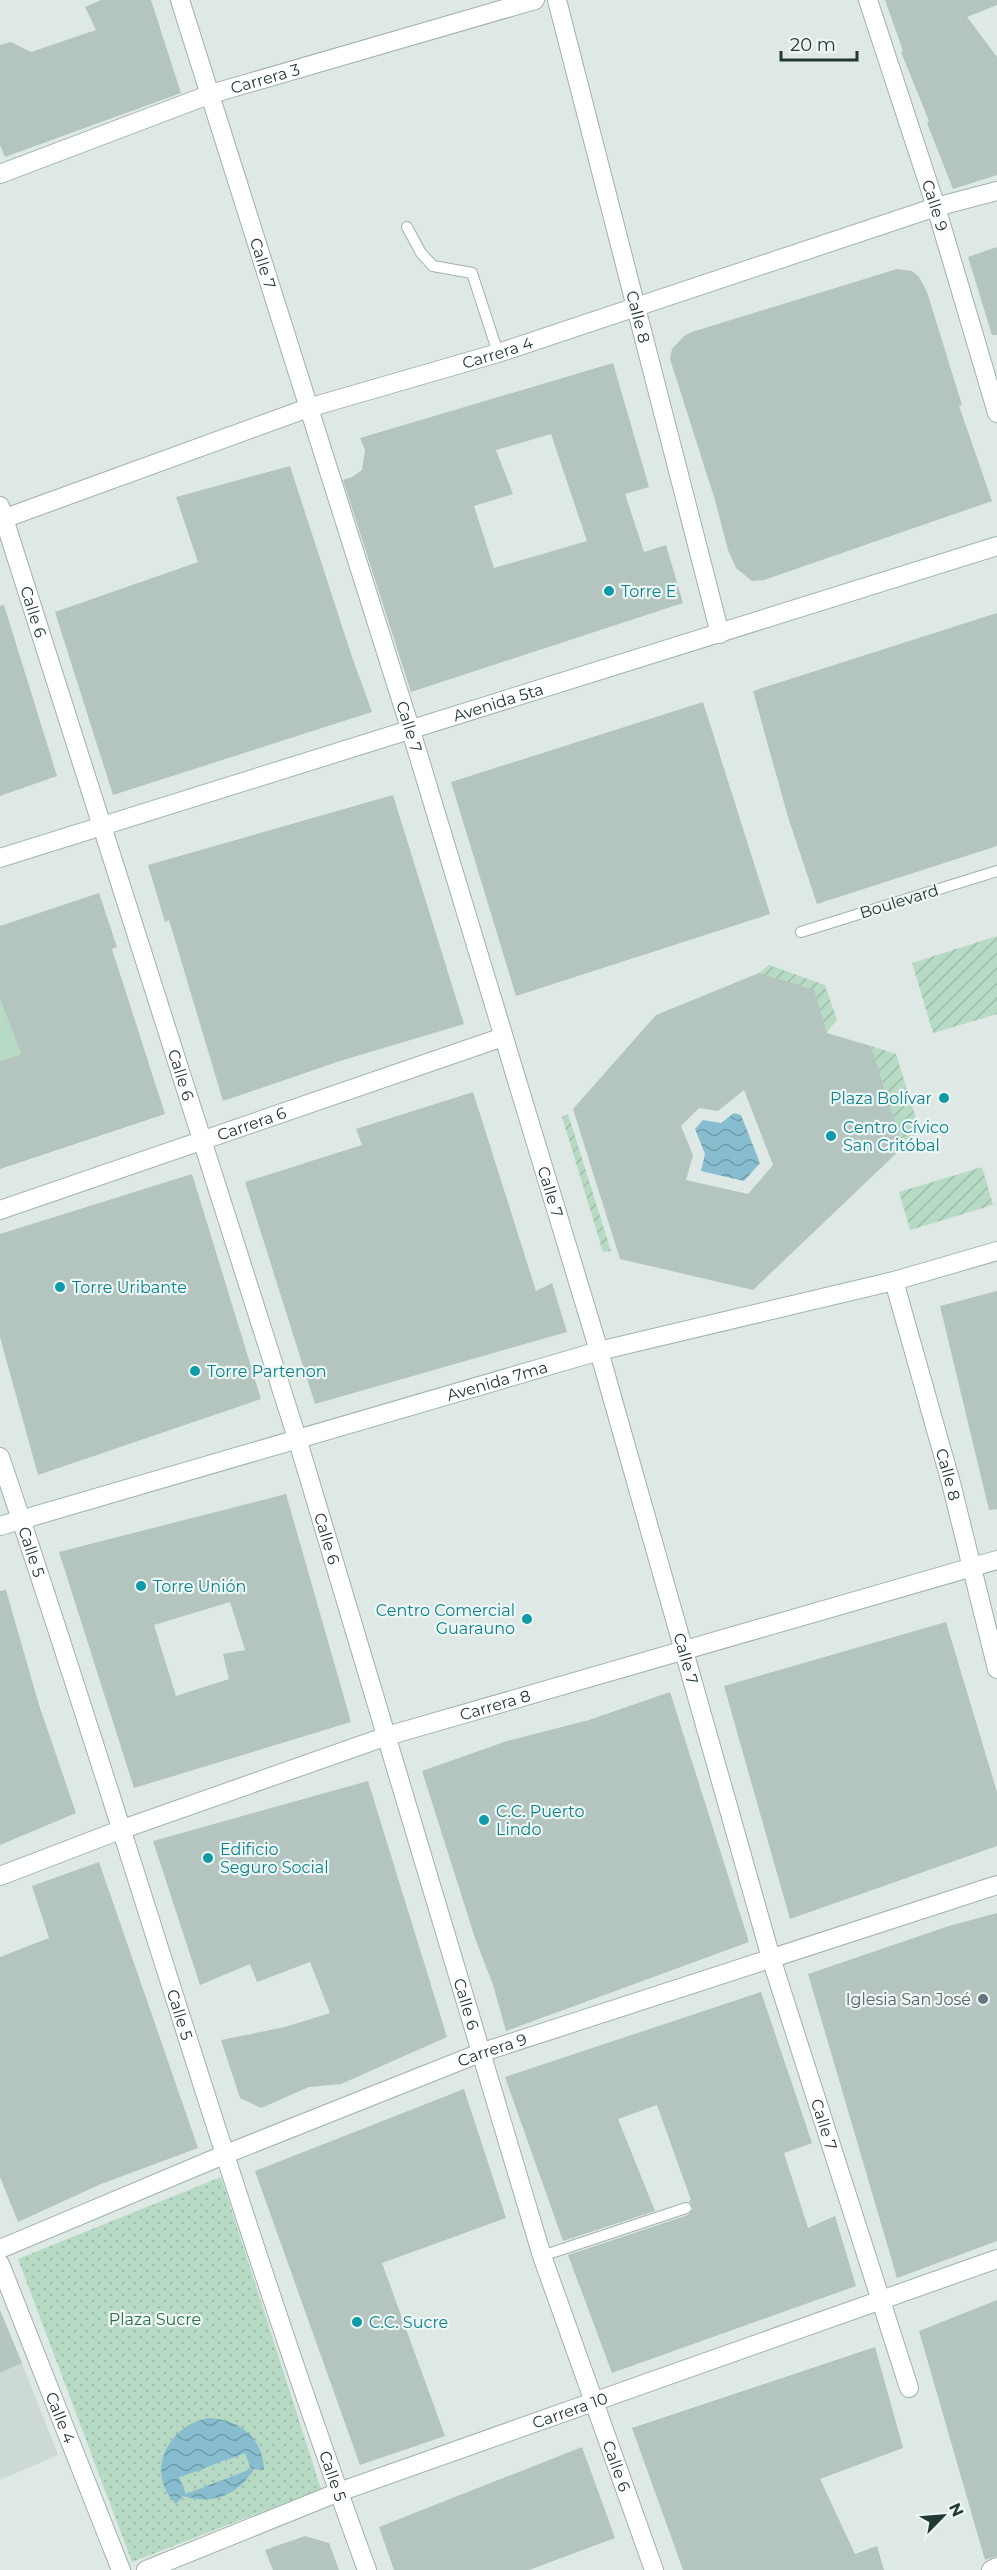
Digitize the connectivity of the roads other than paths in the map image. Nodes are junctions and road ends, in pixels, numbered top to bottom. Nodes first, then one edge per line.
1 (180, 0) edge
2 (535, 0) edge
3 (557, 0) edge
4 (868, 0) edge
5 (211, 94) junction
6 (0, 174) edge
7 (997, 191) edge
8 (936, 207) junction
9 (407, 227) dead end
10 (637, 308) junction
11 (498, 353) junction
12 (308, 408) junction
13 (997, 413) edge
14 (1, 515) edge
15 (997, 546) edge
16 (720, 634) junction
17 (411, 730) junction
18 (101, 826) junction
19 (0, 858) edge
20 (997, 871) edge
21 (801, 932) dead end
22 (503, 1037) junction
23 (203, 1141) junction
24 (0, 1210) edge
25 (997, 1251) edge
26 (894, 1281) junction
27 (599, 1351) junction
28 (297, 1438) junction
29 (0, 1457) edge
30 (21, 1520) junction
31 (0, 1526) edge
32 (997, 1560) edge
33 (971, 1568) junction
34 (684, 1652) junction
35 (997, 1669) edge
36 (387, 1736) junction
37 (120, 1830) junction
38 (0, 1876) edge
39 (997, 1885) edge
40 (771, 1958) junction
41 (480, 2053) junction
42 (226, 2154) junction
43 (686, 2208) dead end
44 (0, 2249) edge
45 (542, 2256) junction
46 (997, 2259) edge
47 (0, 2264) edge
48 (881, 2299) junction
49 (909, 2388) dead end
50 (594, 2402) junction
51 (339, 2492) junction
52 (997, 2567) edge
53 (121, 2570) edge
54 (146, 2570) edge
55 (367, 2570) edge
56 (654, 2570) edge
57 (991, 2570) edge

1 - 5 street, Calle 7
2 - 5 street, Carrera 3
3 - 10 street, Calle 8
4 - 8 street, Calle 9
5 - 6 street, Carrera 3
5 - 12 street, Calle 7
7 - 8 street, Carrera 4
8 - 10 street, Carrera 4
8 - 13 street, Calle 9
9 - 11 lane
10 - 11 street, Carrera 4
10 - 16 street, Calle 8
11 - 12 street, Carrera 4
12 - 14 street, Carrera 4
12 - 17 street, Calle 7
14 - 18 street, Calle 6
15 - 16 street, Avenida 5ta
16 - 17 street, Avenida 5ta
17 - 18 street, Avenida 5ta
17 - 22 street, Calle 7
18 - 19 street, Avenida 5ta
18 - 23 street, Calle 6
20 - 21 lane, Boulevard
22 - 23 street, Carrera 6
22 - 27 street, Calle 7
23 - 24 street, Carrera 6
23 - 28 street, Calle 6
25 - 26 street, Avenida 7ma
26 - 27 street, Avenida 7ma
26 - 33 street, Calle 8
27 - 28 street, Avenida 7ma
27 - 34 street, Calle 7
28 - 30 street, Avenida 7ma
28 - 36 street, Calle 6
29 - 30 street, Calle 5
30 - 31 street, Avenida 7ma
30 - 37 street, Calle 5
32 - 33 street, Carrera 8
33 - 34 street, Carrera 8
33 - 35 street, Calle 8
34 - 36 street, Carrera 8
34 - 40 street, Calle 7
36 - 37 street, Carrera 8
36 - 41 street, Calle 6
37 - 38 street, Carrera 8
37 - 42 street, Calle 5
39 - 40 street, Carrera 9
40 - 41 street, Carrera 9
40 - 48 street, Calle 7
41 - 42 street, Carrera 9
41 - 45 street, Calle 6
42 - 44 street, Carrera 9
42 - 51 street, Calle 5
43 - 45 lane
45 - 50 street, Calle 6
46 - 48 street, Carrera 10
47 - 53 street, Calle 4
48 - 49 street, Calle 7
48 - 50 street, Carrera 10
50 - 51 street, Carrera 10
50 - 56 street, Calle 6
51 - 54 street, Carrera 10
51 - 55 street, Calle 5
52 - 57 street

